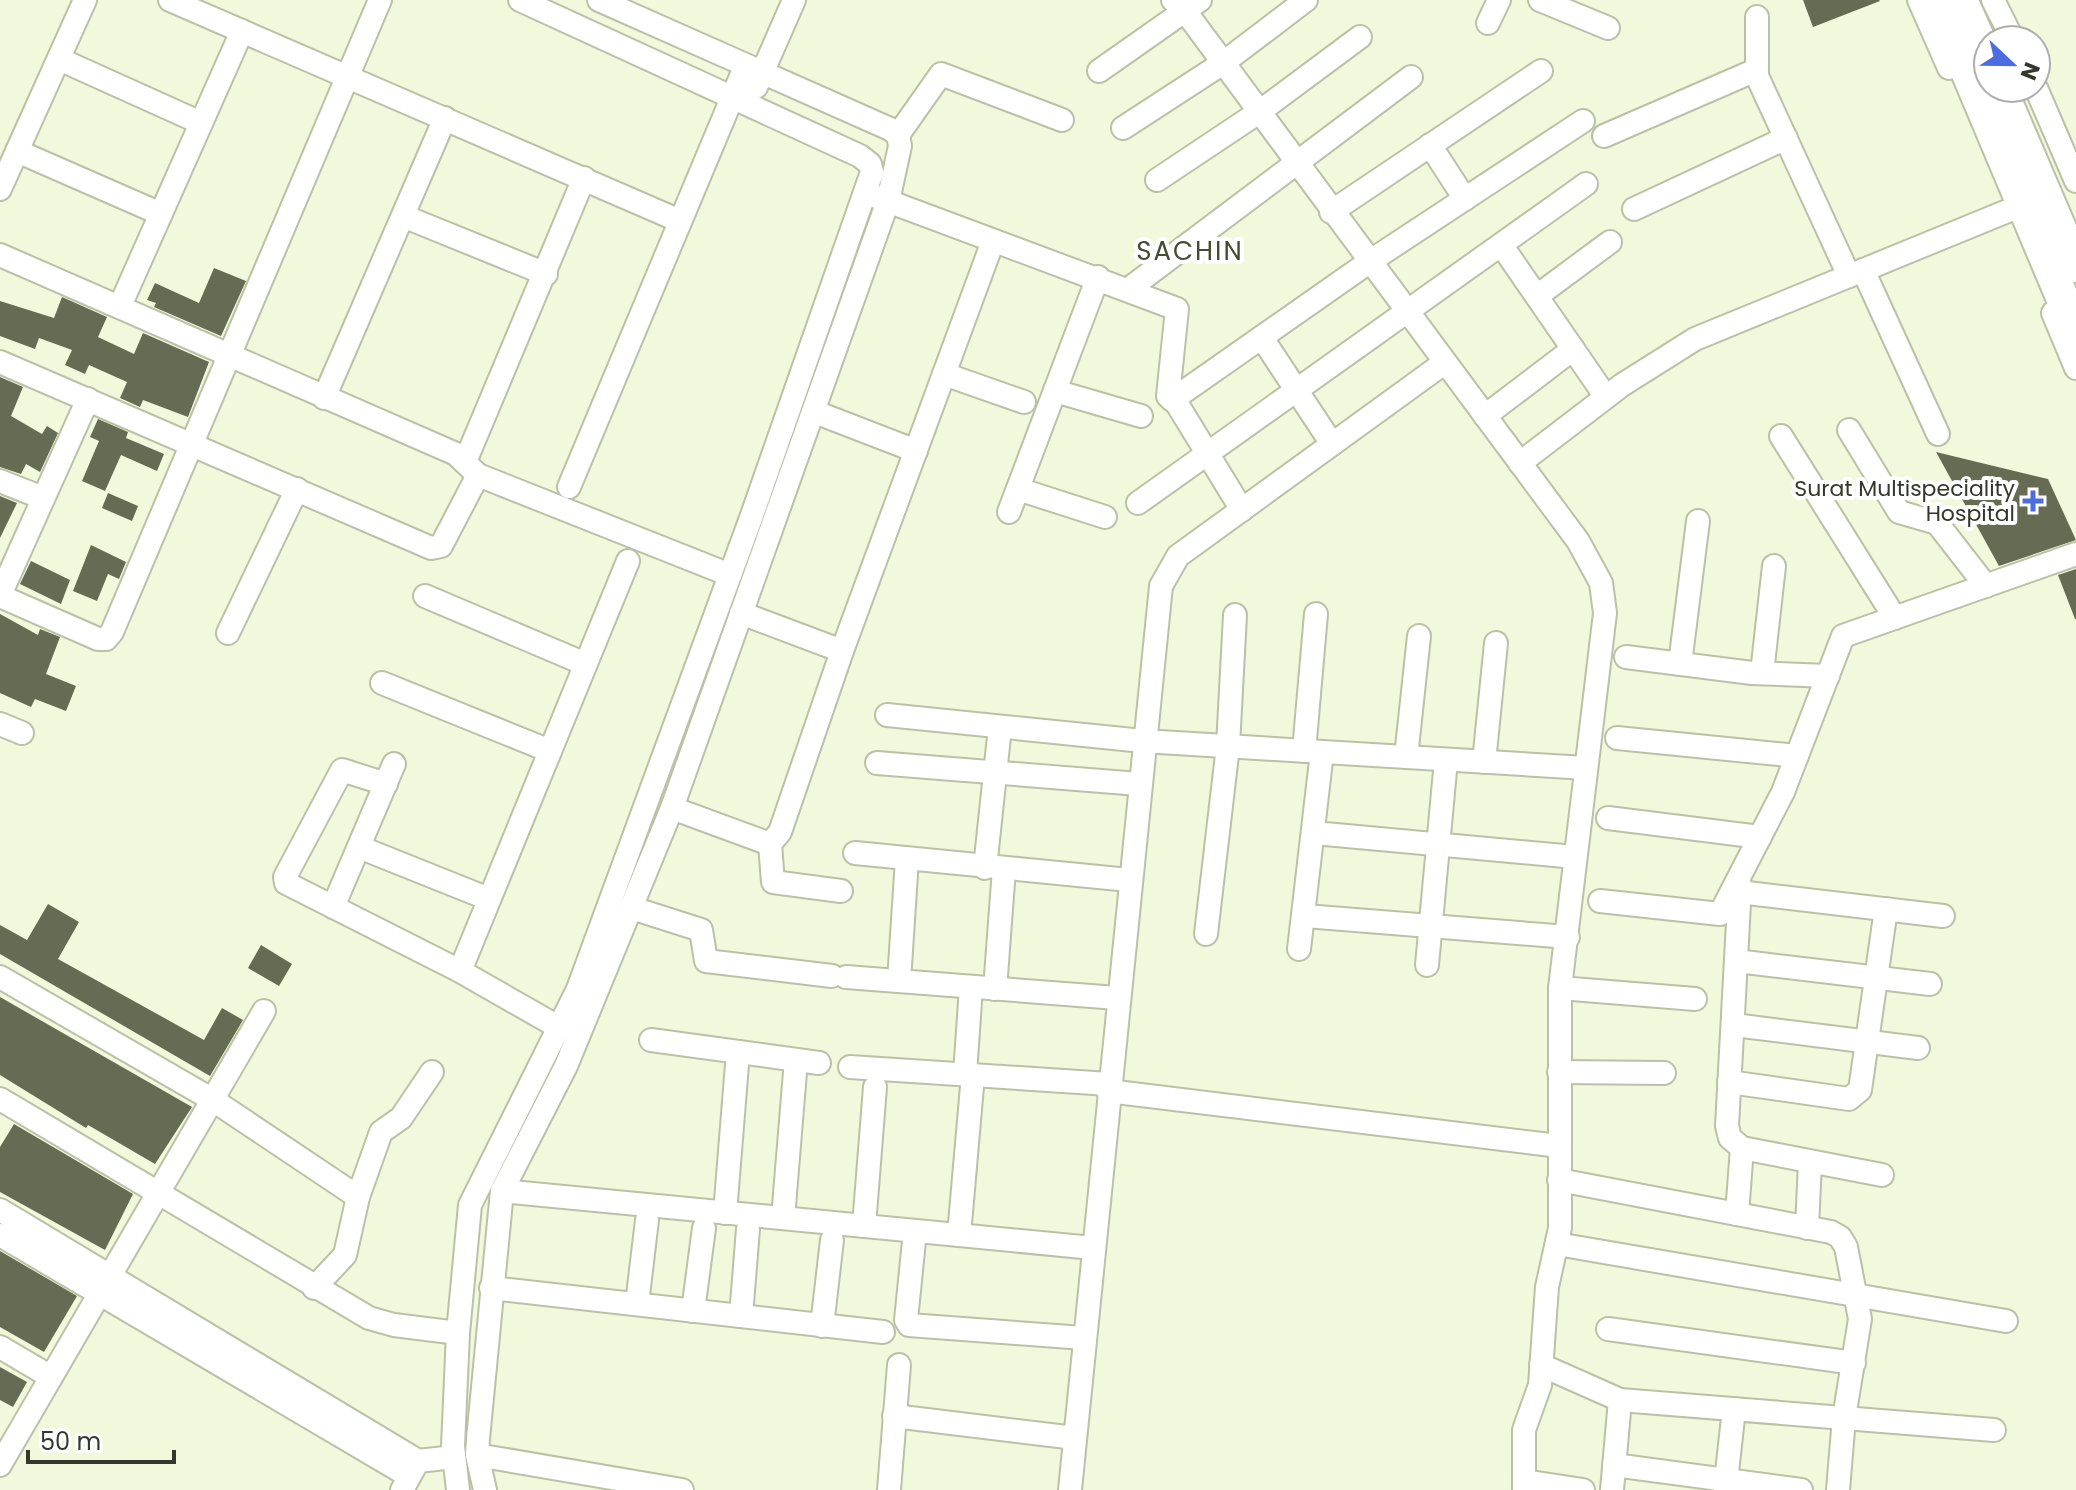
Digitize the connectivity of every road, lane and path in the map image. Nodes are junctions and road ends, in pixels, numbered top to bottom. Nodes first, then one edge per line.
1 (85, 0) edge
2 (170, 0) edge
3 (380, 0) edge
4 (520, 0) edge
5 (599, 0) edge
6 (794, 0) edge
7 (1306, 0) edge
8 (1499, 0) edge
9 (1540, 0) edge
10 (1919, 0) edge
11 (1937, 0) edge
12 (1961, 0) edge
13 (1993, 0) edge
14 (1186, 4) edge
15 (1757, 17) dead end
16 (1488, 23) dead end
17 (1972, 24) edge
18 (2005, 24) edge
19 (1608, 28) dead end
20 (242, 31) junction
21 (1360, 37) dead end
22 (59, 59) junction
23 (1223, 63) junction
24 (753, 70) junction
25 (1756, 70) junction
26 (1099, 71) dead end
27 (1541, 71) dead end
28 (348, 76) junction
29 (1411, 77) dead end
30 (740, 101) junction
31 (2005, 104) edge
32 (2043, 104) edge
33 (1259, 112) junction
34 (445, 118) junction
35 (1062, 120) dead end
36 (1583, 121) dead end
37 (201, 123) junction
38 (1123, 128) dead end
39 (898, 135) junction
40 (1604, 136) dead end
41 (1786, 138) junction
42 (1430, 145) junction
43 (17, 151) junction
44 (1295, 162) junction
45 (584, 178) junction
46 (1157, 180) dead end
47 (2076, 181) edge
48 (1586, 184) dead end
49 (0, 189) edge
50 (865, 193) junction
51 (1465, 199) junction
52 (888, 201) junction
53 (1634, 209) dead end
54 (2010, 210) junction
55 (1331, 212) junction
56 (161, 214) junction
57 (403, 216) junction
58 (680, 221) junction
59 (2046, 231) junction
60 (993, 241) junction
61 (1610, 242) dead end
62 (1502, 246) junction
63 (0, 255) edge
64 (1369, 262) junction
65 (2076, 266) edge
66 (1856, 273) junction
67 (546, 274) junction
68 (1098, 277) junction
69 (1130, 288) junction
70 (1537, 296) junction
71 (120, 306) junction
72 (1406, 312) junction
73 (2076, 330) edge
74 (1262, 338) junction
75 (1573, 349) junction
76 (227, 354) junction
77 (0, 362) edge
78 (1444, 363) junction
79 (2076, 368) edge
80 (944, 374) junction
81 (1297, 389) junction
82 (1055, 391) junction
83 (1606, 397) junction
84 (324, 398) junction
85 (88, 399) junction
86 (1174, 399) junction
87 (1024, 402) dead end
88 (815, 412) junction
89 (1141, 416) dead end
90 (1485, 416) junction
91 (1849, 430) dead end
92 (1938, 434) dead end
93 (1781, 436) dead end
94 (192, 443) junction
95 (1332, 444) junction
96 (916, 451) junction
97 (1208, 453) junction
98 (1520, 463) junction
99 (472, 468) junction
100 (0, 481) edge
101 (569, 487) dead end
102 (297, 489) junction
103 (1018, 489) junction
104 (43, 498) junction
105 (1138, 503) dead end
106 (1242, 510) junction
107 (1009, 512) dead end
108 (1105, 517) dead end
109 (1698, 521) dead end
110 (2076, 554) edge
111 (628, 561) dead end
112 (1774, 566) dead end
113 (730, 575) junction
114 (1986, 586) junction
115 (0, 595) edge
116 (425, 596) dead end
117 (741, 613) junction
118 (1316, 614) dead end
119 (1235, 615) dead end
120 (1895, 618) junction
121 (228, 633) dead end
122 (1419, 636) dead end
123 (1496, 643) dead end
124 (842, 651) junction
125 (1626, 657) dead end
126 (583, 663) junction
127 (1680, 664) junction
128 (1762, 673) junction
129 (1828, 676) junction
130 (382, 683) dead end
131 (887, 715) dead end
132 (0, 724) edge
133 (1000, 727) junction
134 (22, 733) dead end
135 (1617, 738) dead end
136 (1143, 741) junction
137 (1228, 746) junction
138 (550, 751) junction
139 (1313, 751) junction
140 (1797, 756) junction
141 (1406, 757) junction
142 (1446, 760) junction
143 (1484, 762) junction
144 (877, 763) dead end
145 (1586, 768) junction
146 (995, 771) junction
147 (1139, 784) junction
148 (672, 808) junction
149 (1608, 818) dead end
150 (1314, 833) junction
151 (1760, 837) junction
152 (770, 844) junction
153 (1438, 844) junction
154 (359, 847) junction
155 (855, 853) dead end
156 (1575, 857) junction
157 (907, 859) junction
158 (994, 868) junction
159 (1129, 880) junction
160 (1740, 884) junction
161 (841, 891) dead end
162 (489, 899) junction
163 (1600, 901) dead end
164 (333, 907) junction
165 (632, 908) junction
166 (1886, 909) junction
167 (1305, 916) junction
168 (1943, 916) dead end
169 (1431, 925) junction
170 (1206, 934) dead end
171 (1568, 937) junction
172 (1299, 949) dead end
173 (1736, 961) junction
174 (1427, 965) dead end
175 (460, 971) junction
176 (0, 977) edge
177 (1877, 978) junction
178 (899, 981) junction
179 (1930, 984) dead end
180 (971, 987) junction
181 (1560, 988) junction
182 (995, 989) junction
183 (1117, 998) junction
184 (1695, 999) dead end
185 (264, 1011) dead end
186 (1734, 1025) junction
187 (560, 1028) junction
188 (651, 1040) dead end
189 (1868, 1041) junction
190 (1918, 1048) dead end
191 (738, 1052) junction
192 (850, 1067) dead end
193 (432, 1072) dead end
194 (1559, 1072) junction
195 (1664, 1073) dead end
196 (969, 1075) junction
197 (535, 1076) junction
198 (1729, 1082) junction
199 (556, 1086) junction
200 (875, 1087) dead end
201 (1108, 1087) junction
202 (0, 1099) edge
203 (213, 1100) junction
204 (1559, 1146) junction
205 (1742, 1148) junction
206 (1810, 1162) junction
207 (1882, 1175) dead end
208 (1559, 1180) junction
209 (157, 1190) junction
210 (502, 1191) junction
211 (358, 1197) junction
212 (0, 1210) edge
213 (725, 1213) junction
214 (1737, 1214) junction
215 (783, 1218) junction
216 (647, 1220) dead end
217 (864, 1226) junction
218 (704, 1228) dead end
219 (1807, 1228) junction
220 (748, 1229) dead end
221 (915, 1231) junction
222 (0, 1235) edge
223 (959, 1235) junction
224 (832, 1240) dead end
225 (1557, 1244) junction
226 (1093, 1248) junction
227 (105, 1283) junction
228 (314, 1288) junction
229 (491, 1288) junction
230 (1856, 1296) junction
231 (637, 1304) junction
232 (693, 1311) junction
233 (741, 1316) junction
234 (2006, 1321) dead end
235 (822, 1326) junction
236 (1608, 1329) dead end
237 (883, 1332) dead end
238 (458, 1333) junction
239 (1084, 1338) junction
240 (0, 1347) edge
241 (1854, 1363) junction
242 (899, 1365) dead end
243 (1541, 1365) junction
244 (51, 1377) junction
245 (1620, 1400) junction
246 (1734, 1409) junction
247 (894, 1416) junction
248 (1844, 1418) junction
249 (1994, 1430) dead end
250 (1075, 1438) junction
251 (477, 1455) junction
252 (454, 1457) junction
253 (1, 1462) edge
254 (1614, 1465) junction
255 (410, 1476) edge
256 (1725, 1485) edge
257 (1524, 1486) edge
258 (458, 1490) edge
259 (485, 1490) edge
260 (682, 1490) edge
261 (889, 1490) edge
262 (1070, 1490) edge
263 (1583, 1490) edge
264 (1612, 1490) edge
265 (1801, 1490) edge
266 (1838, 1490) edge

1 - 22 street
2 - 20 street
3 - 28 street
4 - 30 street
5 - 24 street
6 - 24 street
7 - 23 street
8 - 16 street
9 - 19 street
10 - 54 street
11 - 59 main road
12 - 17 main road
13 - 18 street
14 - 23 street
14 - 26 street
15 - 25 street
20 - 28 street
20 - 37 street
21 - 33 street
22 - 37 street
22 - 43 street
23 - 33 street
23 - 38 street
24 - 30 street
24 - 39 street
25 - 40 street
25 - 41 street
27 - 42 street
28 - 34 street
28 - 76 street
29 - 44 street
30 - 50 street
30 - 58 street
31 - 59 main road
32 - 47 street
33 - 44 street
33 - 46 street
34 - 45 street
34 - 57 street
35 - 39 street
36 - 51 street
37 - 56 street
39 - 52 street
41 - 53 street
41 - 66 street
42 - 51 street
42 - 55 street
43 - 49 street
43 - 56 street
44 - 55 street
44 - 69 street
45 - 58 street
45 - 67 street
48 - 62 street
50 - 52 street
50 - 113 street
51 - 64 street
52 - 60 street
52 - 88 street
54 - 66 street
54 - 79 street
55 - 64 street
56 - 71 street
57 - 67 street
57 - 84 street
58 - 101 street
59 - 65 main road
59 - 73 main road
60 - 68 street
60 - 80 street
61 - 70 street
62 - 70 street
62 - 72 street
63 - 71 street
64 - 72 street
64 - 74 street
66 - 83 street
66 - 92 street
67 - 99 street
68 - 69 street
68 - 82 street
69 - 86 street
70 - 75 street
71 - 76 street
72 - 78 street
72 - 81 street
74 - 81 street
74 - 86 street
75 - 83 street
75 - 90 street
76 - 84 street
76 - 94 street
77 - 85 street
78 - 90 street
78 - 95 street
80 - 87 street
80 - 96 street
81 - 95 street
81 - 97 street
82 - 89 street
82 - 103 street
83 - 98 street
84 - 99 street
85 - 94 street
85 - 104 street
86 - 97 street
88 - 96 street
88 - 117 street
90 - 98 street
91 - 114 street
93 - 120 street
94 - 102 street
94 - 115 street
95 - 106 street
96 - 124 street
97 - 105 street
97 - 106 street
98 - 145 street
99 - 102 street
99 - 113 street
100 - 104 street
102 - 121 street
103 - 107 street
103 - 108 street
104 - 115 street
106 - 136 street
109 - 127 street
110 - 114 street
111 - 126 street
112 - 128 street
113 - 187 street
114 - 120 street
116 - 126 street
117 - 124 street
117 - 148 street
118 - 139 street
119 - 137 street
120 - 129 street
122 - 141 street
123 - 143 street
124 - 152 street
125 - 127 street
126 - 138 street
127 - 128 street
128 - 129 street
129 - 140 street
130 - 138 street
131 - 133 street
132 - 134 street
133 - 136 street
133 - 146 street
135 - 140 street
136 - 137 street
136 - 147 street
137 - 139 street
137 - 170 street
138 - 162 street
139 - 141 street
139 - 150 street
140 - 151 street
141 - 142 street
142 - 143 street
142 - 153 street
143 - 145 street
144 - 146 street
145 - 156 street
146 - 147 street
146 - 158 street
147 - 159 street
148 - 152 street
148 - 165 street
149 - 151 street
150 - 153 street
150 - 167 street
151 - 160 street
152 - 161 street
153 - 156 street
153 - 169 street
154 - 162 street
154 - 164 street
154 - 164 street
155 - 157 street
156 - 171 street
157 - 158 street
157 - 178 street
158 - 159 street
158 - 182 street
159 - 183 street
160 - 163 street
160 - 166 street
160 - 173 street
162 - 175 street
164 - 175 street
165 - 178 street
165 - 199 street
166 - 168 street
166 - 177 street
167 - 169 street
167 - 172 street
169 - 171 street
169 - 174 street
171 - 181 street
173 - 177 street
173 - 186 street
175 - 187 street
176 - 203 street
177 - 179 street
177 - 189 street
178 - 180 street
180 - 182 street
180 - 196 street
181 - 184 street
181 - 194 street
182 - 183 street
183 - 201 street
185 - 203 street
186 - 189 street
186 - 198 street
187 - 197 street
188 - 191 street
189 - 190 street
189 - 198 street
191 - 213 street
191 - 215 street
192 - 196 street
193 - 211 street
194 - 195 street
194 - 204 street
196 - 201 street
196 - 223 street
197 - 199 street
197 - 238 street
198 - 205 street
199 - 210 street
200 - 217 street
201 - 204 street
201 - 226 street
202 - 209 street
203 - 209 street
203 - 211 street
204 - 208 street
205 - 206 street
205 - 214 street
206 - 207 street
206 - 219 street
208 - 214 street
208 - 225 street
209 - 227 street
209 - 228 street
210 - 213 street
210 - 229 street
211 - 228 street
212 - 227 street
213 - 215 street
214 - 219 street
215 - 217 street
216 - 231 street
217 - 221 street
218 - 232 street
219 - 230 street
220 - 233 street
221 - 223 street
221 - 239 street
222 - 227 street
223 - 226 street
224 - 235 street
225 - 230 street
225 - 243 street
226 - 239 street
227 - 244 street
227 - 255 street
228 - 238 street
229 - 231 street
229 - 251 street
230 - 234 street
230 - 241 street
231 - 232 street
232 - 233 street
233 - 235 street
235 - 237 street
236 - 241 street
238 - 252 street
239 - 250 street
240 - 244 street
241 - 248 street
242 - 247 street
243 - 245 street
243 - 257 street
244 - 253 street
245 - 246 street
245 - 254 street
246 - 248 street
246 - 256 street
247 - 250 street
247 - 261 street
248 - 249 street
248 - 266 street
250 - 262 street
251 - 259 street
251 - 260 street
252 - 255 street
252 - 258 street
254 - 256 street
254 - 264 street
256 - 265 street
257 - 263 street

